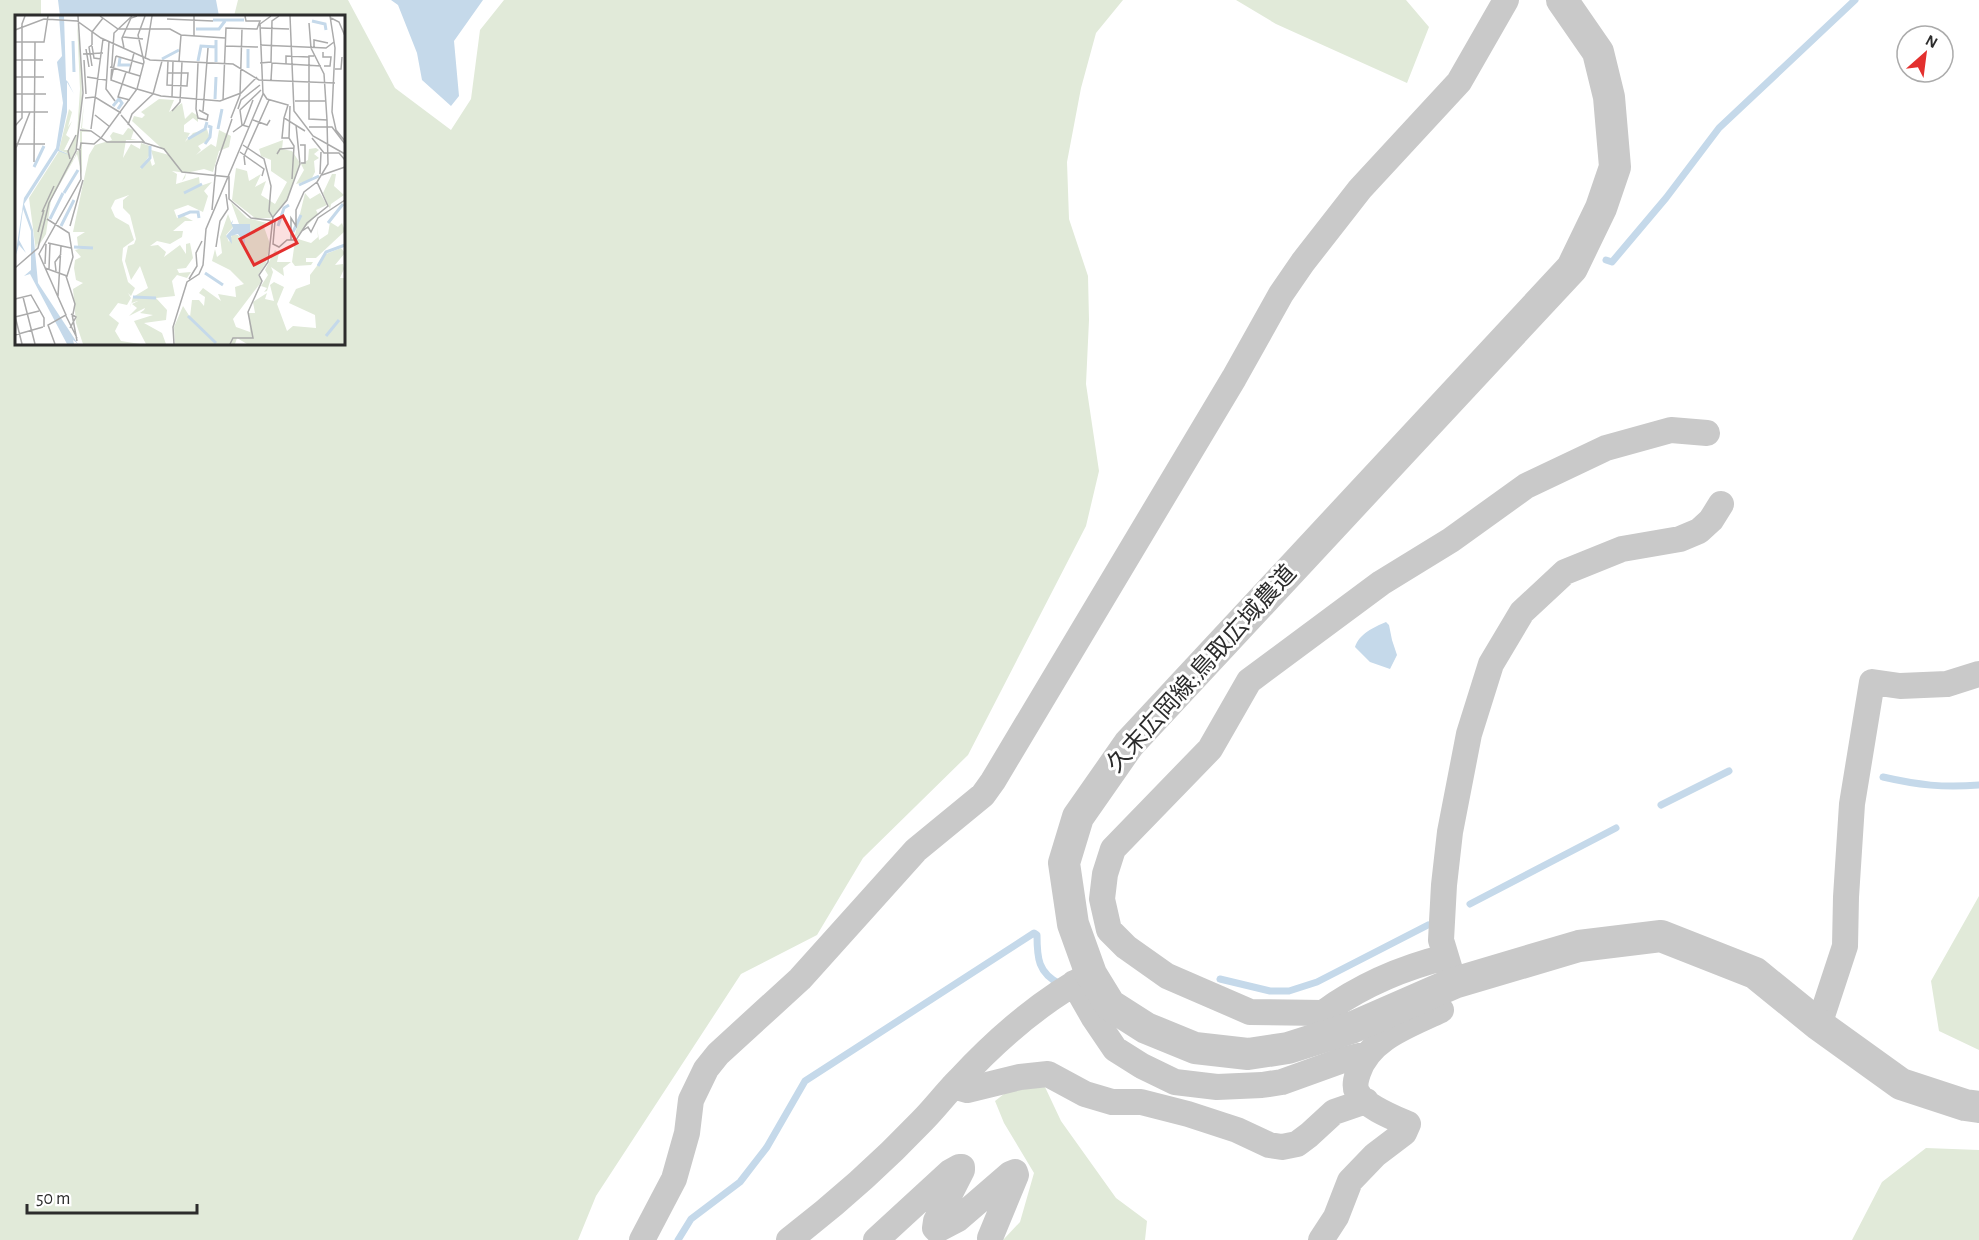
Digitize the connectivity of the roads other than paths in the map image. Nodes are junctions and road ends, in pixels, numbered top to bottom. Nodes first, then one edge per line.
1 (1506, 0) edge
2 (1562, 0) edge
3 (1707, 433) dead end
4 (1721, 504) dead end
5 (1979, 674) edge
6 (1082, 978) junction
7 (1447, 983) junction
8 (1323, 1013) junction
9 (1820, 1025) junction
10 (1351, 1028) junction
11 (1368, 1054) junction
12 (953, 1086) junction
13 (1366, 1101) junction
14 (1979, 1107) edge
15 (990, 1238) dead end
16 (642, 1240) edge
17 (789, 1240) edge
18 (876, 1240) edge
19 (1322, 1240) edge

1 - 16 street
2 - 6 street, 久末広岡線;鳥取広域農道
3 - 8 street
4 - 7 street
5 - 9 street
6 - 10 street, 久末広岡線;鳥取広域農道
6 - 11 street
6 - 12 street
7 - 8 street
7 - 9 street, 久末広岡線;鳥取広域農道
7 - 10 street, 久末広岡線;鳥取広域農道
7 - 11 street
8 - 10 street
9 - 14 street, 久末広岡線;鳥取広域農道
11 - 13 street
12 - 13 street
12 - 17 street
13 - 19 street
15 - 18 street

